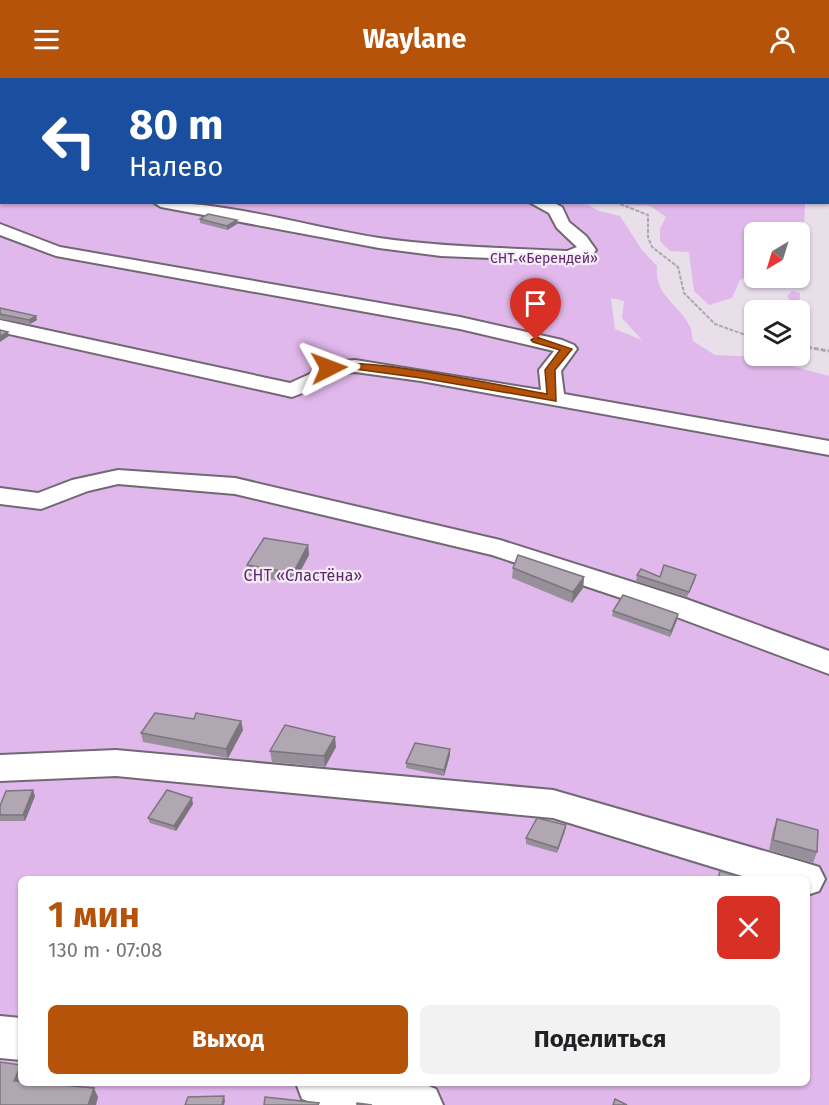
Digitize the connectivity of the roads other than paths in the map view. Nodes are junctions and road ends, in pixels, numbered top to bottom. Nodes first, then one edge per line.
1 (171, 204) edge
2 (542, 204) edge
3 (0, 229) edge
4 (0, 326) edge
5 (553, 398) junction
6 (829, 448) edge
7 (0, 496) edge
8 (829, 663) edge
9 (0, 768) edge
10 (796, 876) edge
11 (810, 881) edge
12 (829, 888) edge
13 (0, 1037) edge
14 (18, 1039) edge
15 (332, 1086) edge
16 (420, 1105) edge

1 - 2 lane
3 - 5 lane
4 - 5 lane
5 - 6 lane
7 - 8 lane
9 - 10 lane
11 - 12 lane
13 - 14 lane
15 - 16 lane

